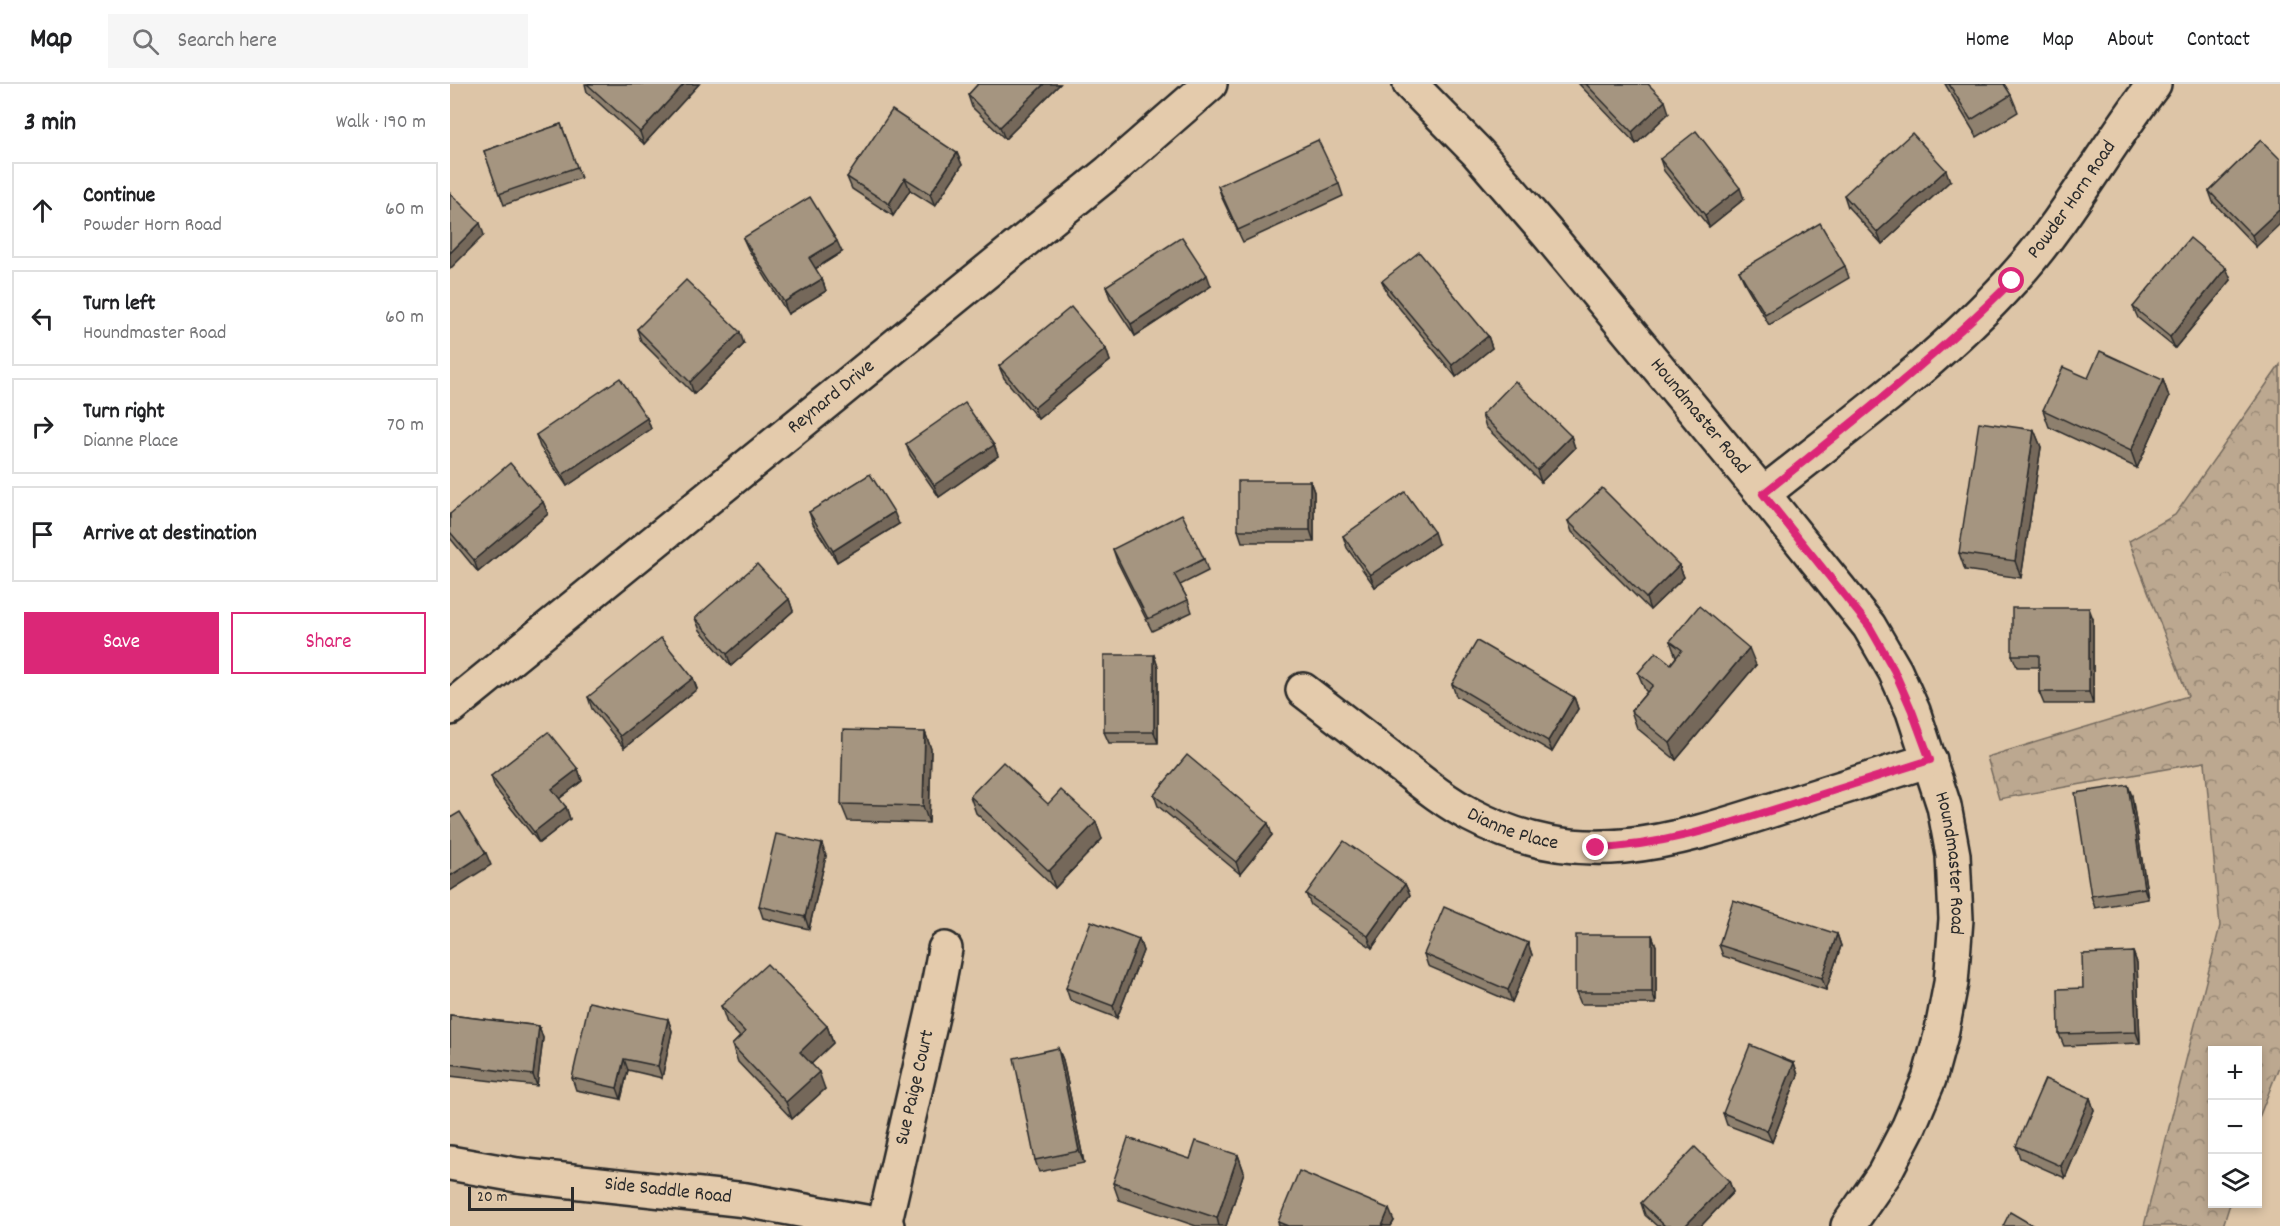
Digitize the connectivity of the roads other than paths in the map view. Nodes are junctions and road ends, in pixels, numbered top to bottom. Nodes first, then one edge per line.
1 (1210, 84) edge
2 (1410, 84) edge
3 (2154, 84) edge
4 (1763, 494) junction
5 (1303, 690) dead end
6 (450, 708) edge
7 (1930, 760) junction
8 (945, 949) dead end
9 (450, 1163) edge
10 (886, 1226) edge
11 (1848, 1226) edge

1 - 6 street, Reynard Drive
2 - 4 street, Houndmaster Road
3 - 4 street, Powder Horn Road
4 - 7 street, Houndmaster Road
5 - 7 street, Dianne Place
7 - 11 street, Houndmaster Road
8 - 10 street, Sue Paige Court
9 - 10 street, Side Saddle Road

